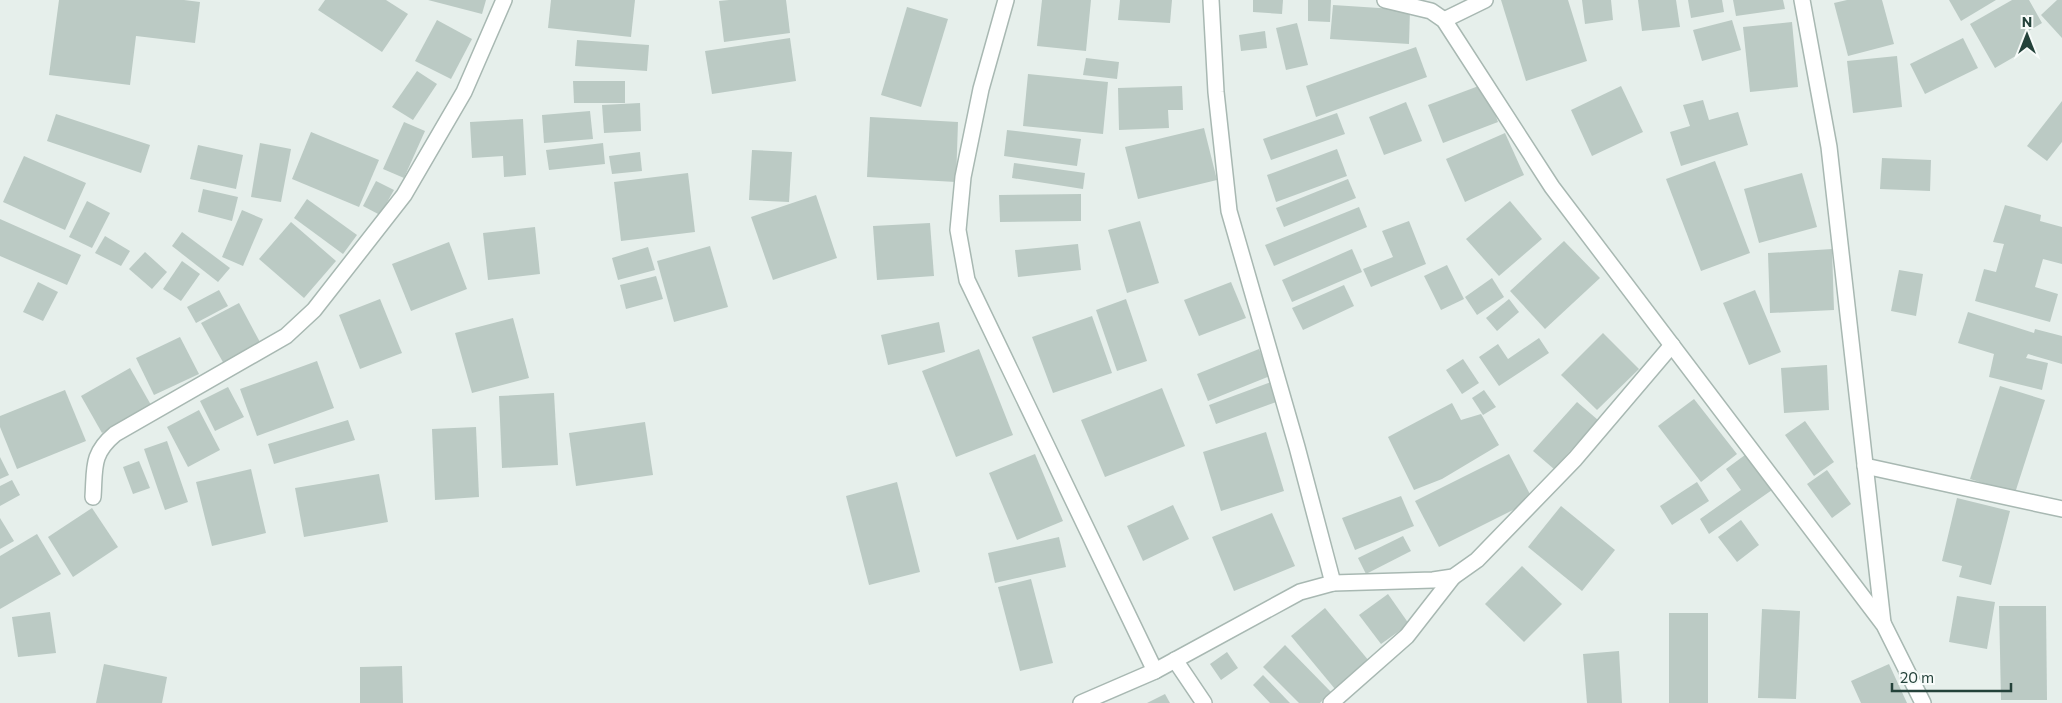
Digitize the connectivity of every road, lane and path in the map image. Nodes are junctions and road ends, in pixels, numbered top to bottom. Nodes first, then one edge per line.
1 (504, 0) edge
2 (1006, 0) edge
3 (1211, 0) edge
4 (1385, 0) edge
5 (1485, 0) edge
6 (1802, 0) edge
7 (1444, 20) junction
8 (1672, 345) junction
9 (1865, 466) junction
10 (93, 497) dead end
11 (2062, 509) edge
12 (1453, 577) junction
13 (1333, 583) junction
14 (1884, 624) junction
15 (1175, 660) junction
16 (1155, 671) junction
17 (1081, 703) edge
18 (1204, 703) edge
19 (1331, 703) edge
20 (1923, 703) edge

1 - 10 street
2 - 16 street
3 - 13 street
4 - 7 street
5 - 7 street
6 - 9 street
7 - 8 street
8 - 12 street
8 - 14 street
9 - 11 street
9 - 14 street
12 - 13 street
12 - 19 street
13 - 15 street
14 - 20 street
15 - 16 street
15 - 18 street
16 - 17 street

